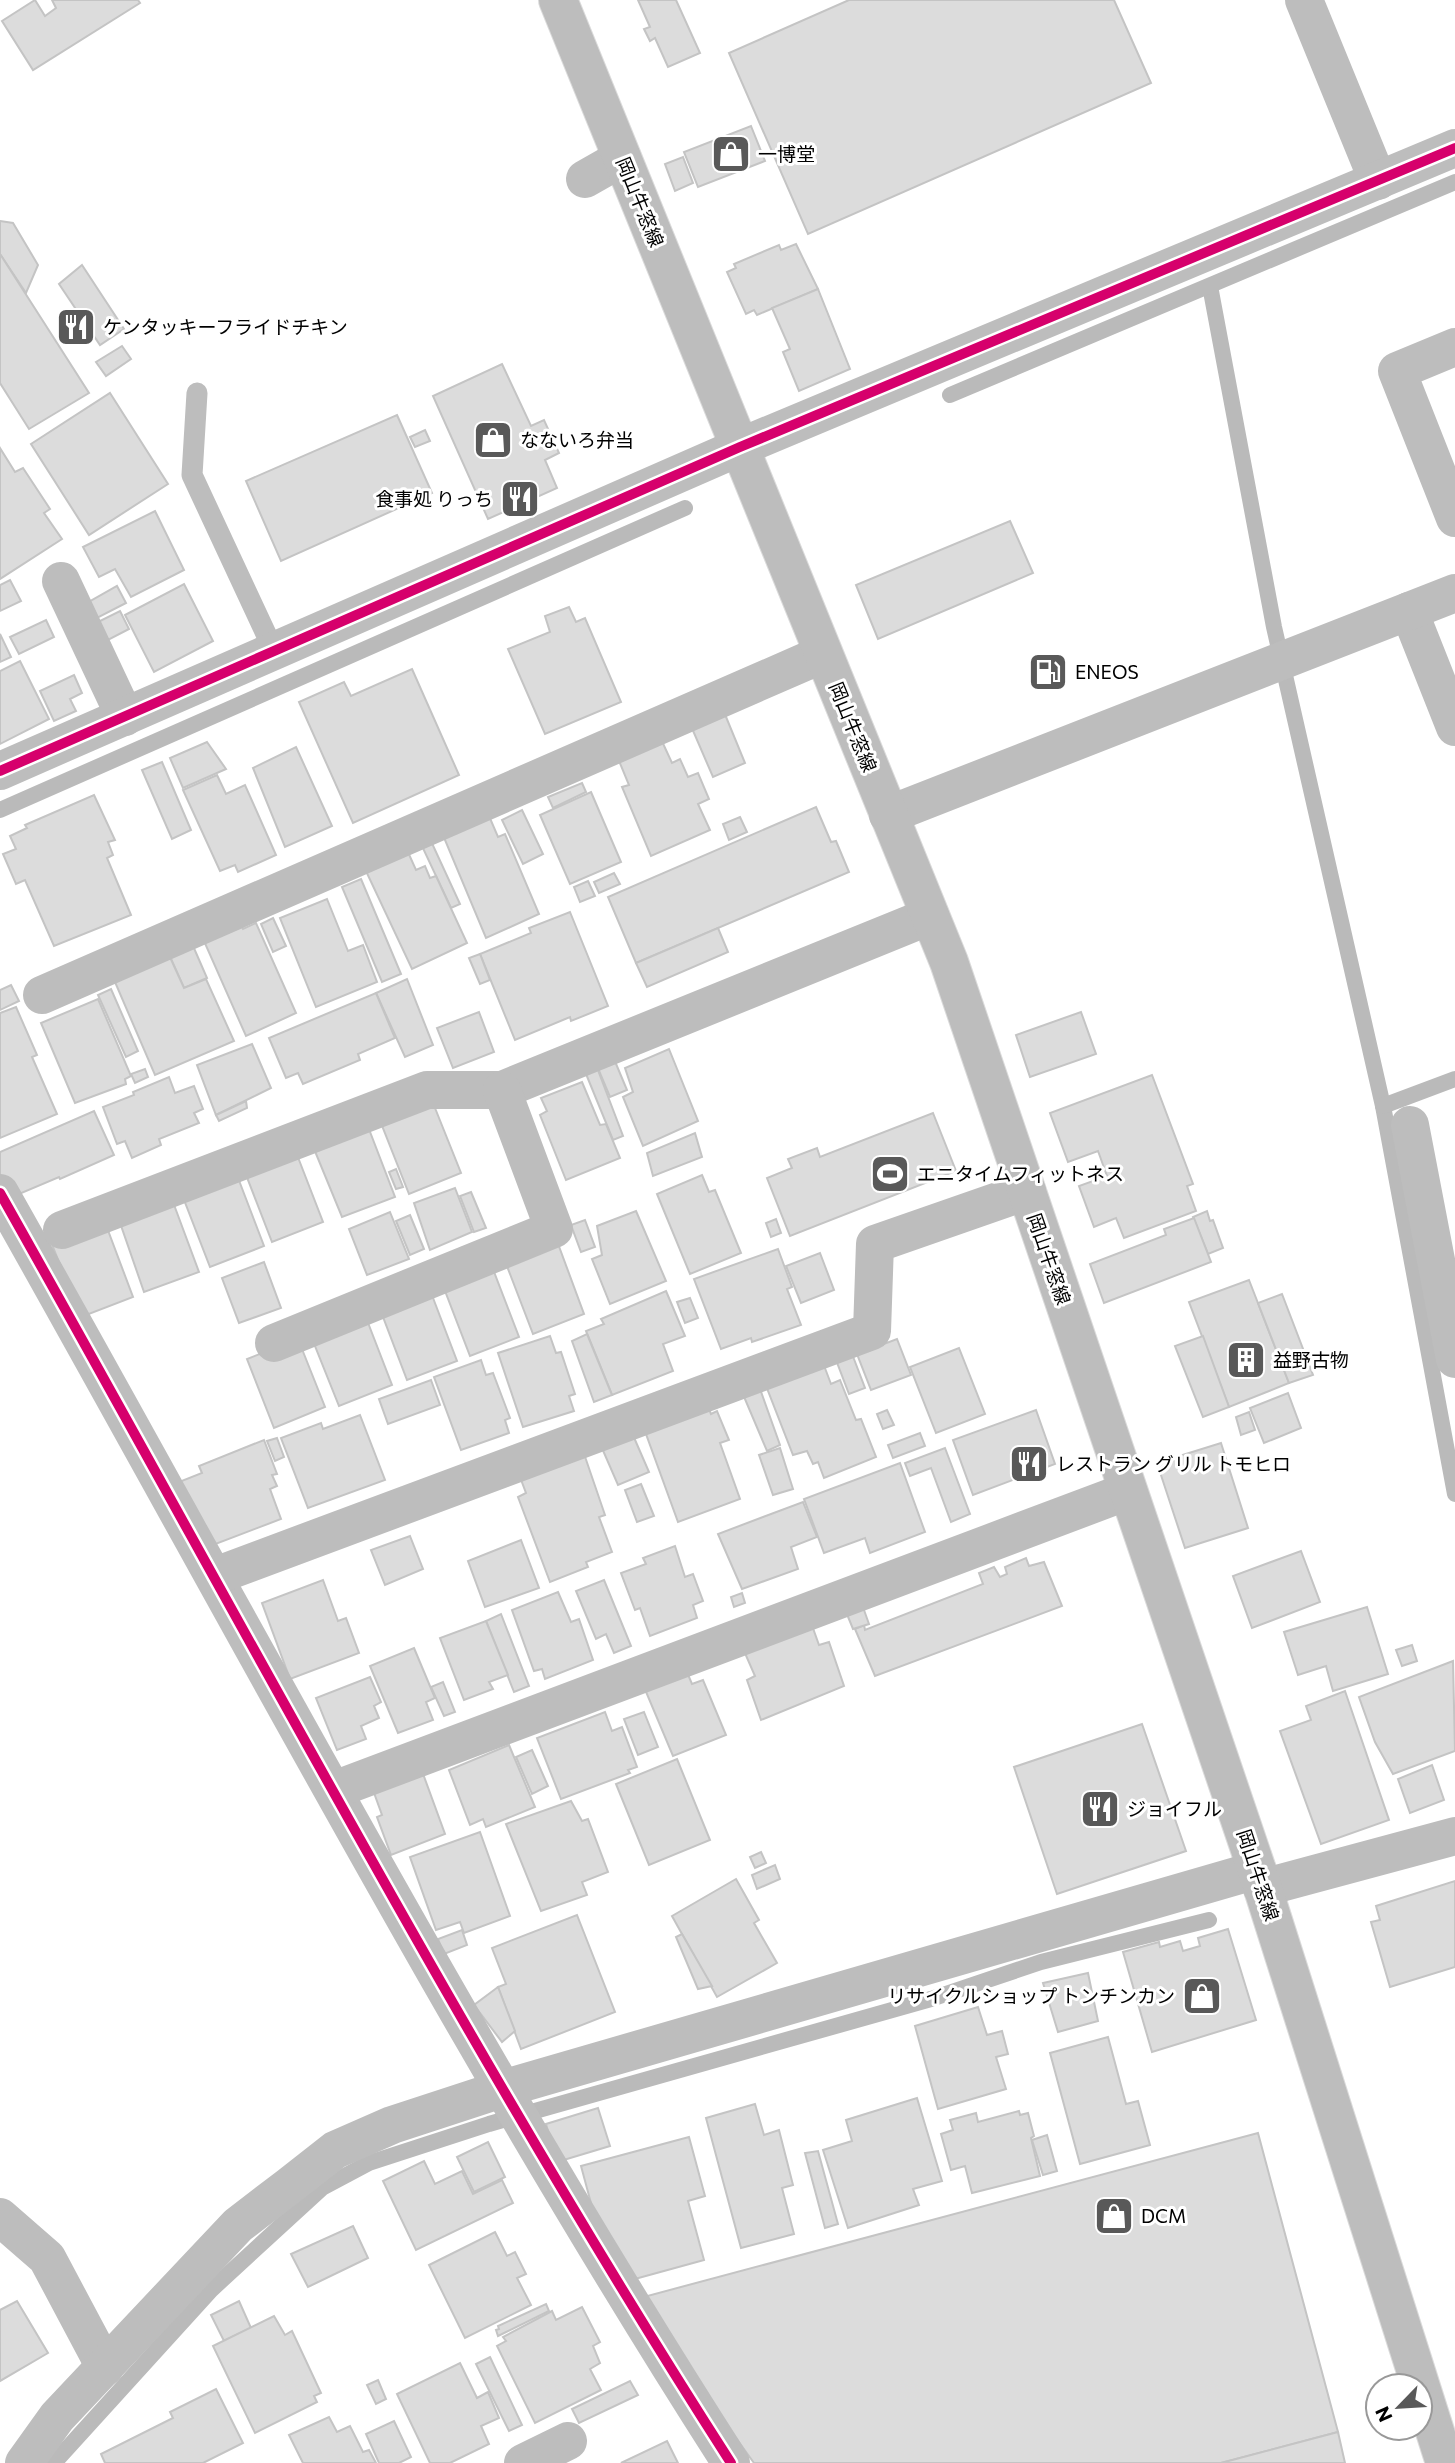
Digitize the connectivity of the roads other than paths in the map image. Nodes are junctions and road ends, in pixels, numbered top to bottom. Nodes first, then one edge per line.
1 (558, 0) edge
2 (1304, 0) edge
3 (1455, 148) edge
4 (622, 158) junction
5 (585, 179) dead end
6 (1378, 181) junction
7 (1455, 347) edge
8 (197, 393) dead end
9 (740, 447) junction
10 (1455, 518) edge
11 (61, 581) dead end
12 (1455, 593) edge
13 (1409, 611) junction
14 (274, 651) junction
15 (823, 654) junction
16 (125, 717) junction
17 (1455, 727) edge
18 (0, 771) edge
19 (888, 815) junction
20 (930, 916) junction
21 (42, 995) dead end
22 (502, 1090) junction
23 (1410, 1125) dead end
24 (1027, 1191) junction
25 (0, 1193) edge
26 (62, 1230) dead end
27 (1443, 1233) edge
28 (274, 1343) dead end
29 (1455, 1359) edge
30 (1128, 1491) junction
31 (215, 1576) junction
32 (334, 1790) junction
33 (1455, 1836) edge
34 (1259, 1879) junction
35 (505, 2093) junction
36 (0, 2217) edge
37 (106, 2367) junction
38 (568, 2441) dead end
39 (23, 2463) edge
40 (523, 2463) edge
41 (731, 2463) edge
42 (1444, 2463) edge

1 - 4 street, 岡山牛窓線
2 - 6 street
3 - 6 street
4 - 5 street
4 - 9 street, 岡山牛窓線
6 - 9 street
7 - 10 street
8 - 14 lane
9 - 14 street
9 - 15 street, 岡山牛窓線
11 - 16 street
12 - 13 street
13 - 17 street
13 - 19 street
14 - 16 street
15 - 19 street, 岡山牛窓線
15 - 21 street
16 - 18 street
19 - 20 street, 岡山牛窓線
20 - 22 street
20 - 24 street, 岡山牛窓線
22 - 26 street
22 - 28 street
23 - 27 street
24 - 30 street, 岡山牛窓線
24 - 31 street
25 - 31 street
27 - 29 street
30 - 32 street
30 - 34 street, 岡山牛窓線
31 - 32 street
32 - 35 street
33 - 34 street
34 - 35 street
34 - 42 street, 岡山牛窓線
35 - 37 street
35 - 41 street
36 - 37 street
37 - 39 street
38 - 40 street

